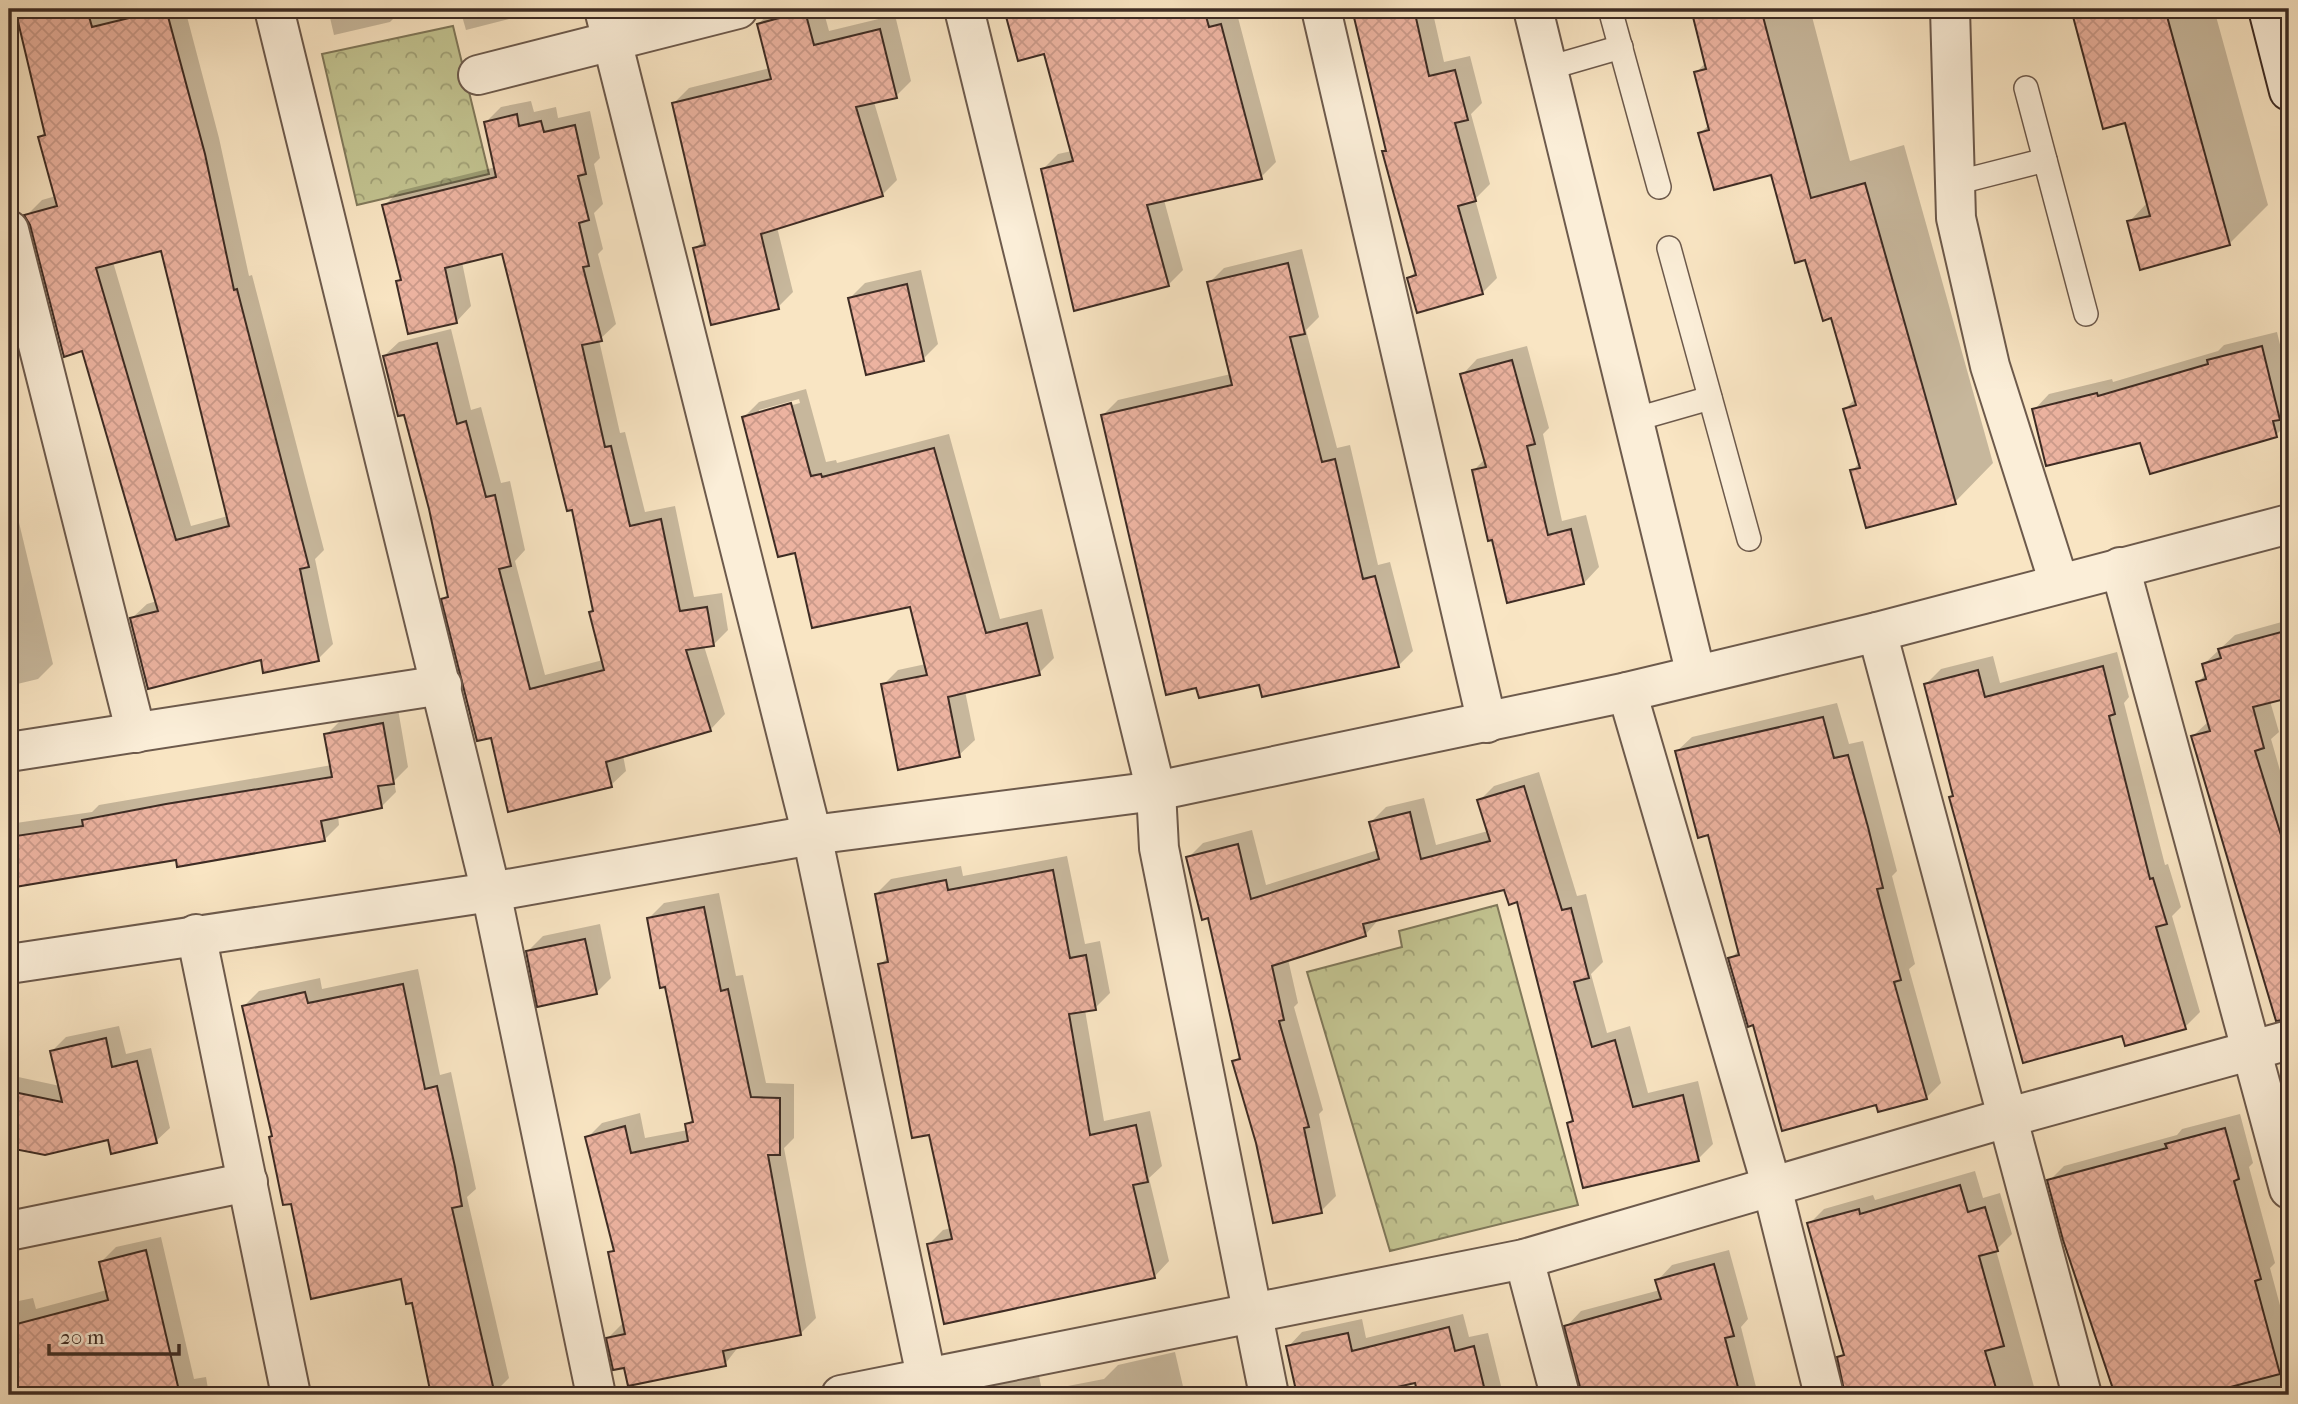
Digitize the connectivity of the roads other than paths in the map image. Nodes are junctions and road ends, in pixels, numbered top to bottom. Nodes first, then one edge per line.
1 (274, 9) edge
2 (738, 9) edge
3 (964, 9) edge
4 (1321, 9) edge
5 (1533, 9) edge
6 (1610, 9) edge
7 (1950, 9) edge
8 (2268, 9) edge
9 (608, 24) edge
10 (1621, 47) junction
11 (1545, 69) junction
12 (478, 75) dead end
13 (2025, 88) dead end
14 (2289, 91) edge
15 (2045, 160) junction
16 (1955, 183) junction
17 (1659, 187) dead end
18 (9, 230) edge
19 (1669, 248) dead end
20 (2086, 314) dead end
21 (1710, 398) junction
22 (1633, 420) junction
23 (2289, 524) edge
24 (1749, 539) dead end
25 (2120, 567) junction
26 (2059, 583) junction
27 (1877, 632) junction
28 (1696, 675) junction
29 (442, 685) junction
30 (1628, 692) junction
31 (1488, 723) junction
32 (136, 733) junction
33 (9, 752) edge
34 (1156, 791) junction
35 (812, 835) junction
36 (492, 892) junction
37 (197, 934) junction
38 (9, 964) edge
39 (2289, 1040) edge
40 (2253, 1050) junction
41 (2006, 1118) junction
42 (248, 1182) junction
43 (1772, 1187) junction
44 (2289, 1189) edge
45 (9, 1231) edge
46 (1524, 1259) junction
47 (1251, 1313) junction
48 (928, 1386) edge
49 (291, 1395) edge
50 (596, 1395) edge
51 (841, 1395) edge
52 (1269, 1395) edge
53 (1560, 1395) edge
54 (1824, 1395) edge
55 (2082, 1395) edge

1 - 29 street
2 - 9 street
3 - 34 street
4 - 31 street
5 - 11 street
6 - 10 lane
7 - 16 street
8 - 14 street
9 - 12 street
9 - 35 street
10 - 11 lane
10 - 17 lane
11 - 22 street
13 - 15 lane
15 - 16 lane
15 - 20 lane
16 - 26 street
18 - 32 street
19 - 21 lane
21 - 22 lane
21 - 24 lane
22 - 28 street
23 - 25 street
25 - 26 street
25 - 40 street
26 - 27 street
27 - 28 street
27 - 41 street
28 - 30 street
29 - 32 street
29 - 36 street
30 - 31 street
30 - 43 street
31 - 34 street
32 - 33 street
34 - 35 street
34 - 47 street
35 - 36 street
35 - 48 street
36 - 37 street
36 - 50 street
37 - 38 street
37 - 42 street
39 - 40 street
40 - 41 street
40 - 44 street
41 - 43 street
41 - 55 street
42 - 45 street
42 - 49 street
43 - 46 street
43 - 54 street
46 - 47 street
46 - 53 street
47 - 48 street
47 - 52 street
48 - 51 street

